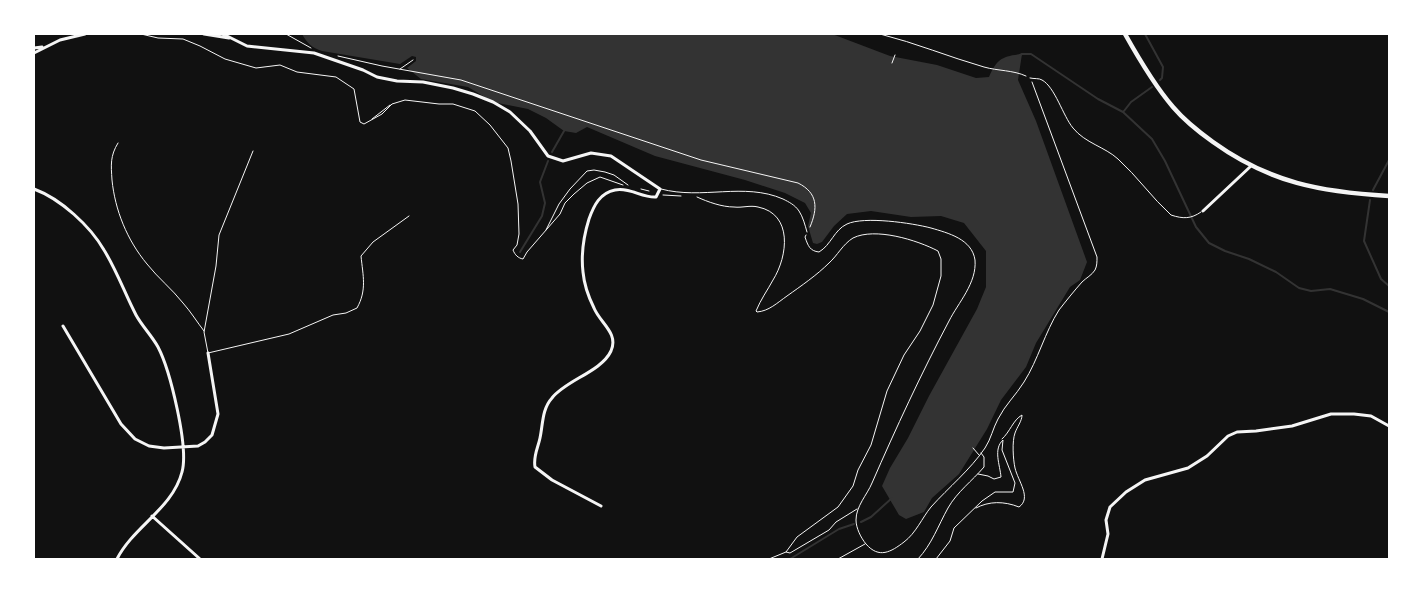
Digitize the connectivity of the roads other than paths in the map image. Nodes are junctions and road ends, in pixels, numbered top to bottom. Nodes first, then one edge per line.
1 (86, 34) edge
2 (204, 34) edge
3 (223, 34) edge
4 (1125, 34) edge
5 (230, 38) junction
6 (45, 46) junction
7 (34, 48) edge
8 (34, 53) edge
9 (1030, 78) road end
10 (118, 143) dead end
11 (253, 151) dead end
12 (1251, 166) junction
13 (660, 189) junction
14 (34, 190) edge
15 (1389, 196) edge
16 (1203, 211) joint
17 (409, 216) dead end
18 (808, 231) road end
19 (63, 326) dead end
20 (204, 332) junction
21 (208, 353) junction
22 (1389, 426) edge
23 (182, 447) junction
24 (600, 506) dead end
25 (152, 516) junction
26 (117, 559) edge
27 (200, 559) edge
28 (1102, 559) edge

1 - 6 street
2 - 5 street
3 - 5 street
4 - 12 main road
5 - 13 street
6 - 7 street
6 - 8 street
9 - 16 lane
10 - 20 lane
11 - 20 lane
12 - 15 main road
12 - 16 street
13 - 18 lane
13 - 24 street
14 - 23 street
17 - 21 lane
19 - 23 street
20 - 21 lane
21 - 23 street
22 - 28 street
23 - 25 street
25 - 26 street
25 - 27 street

